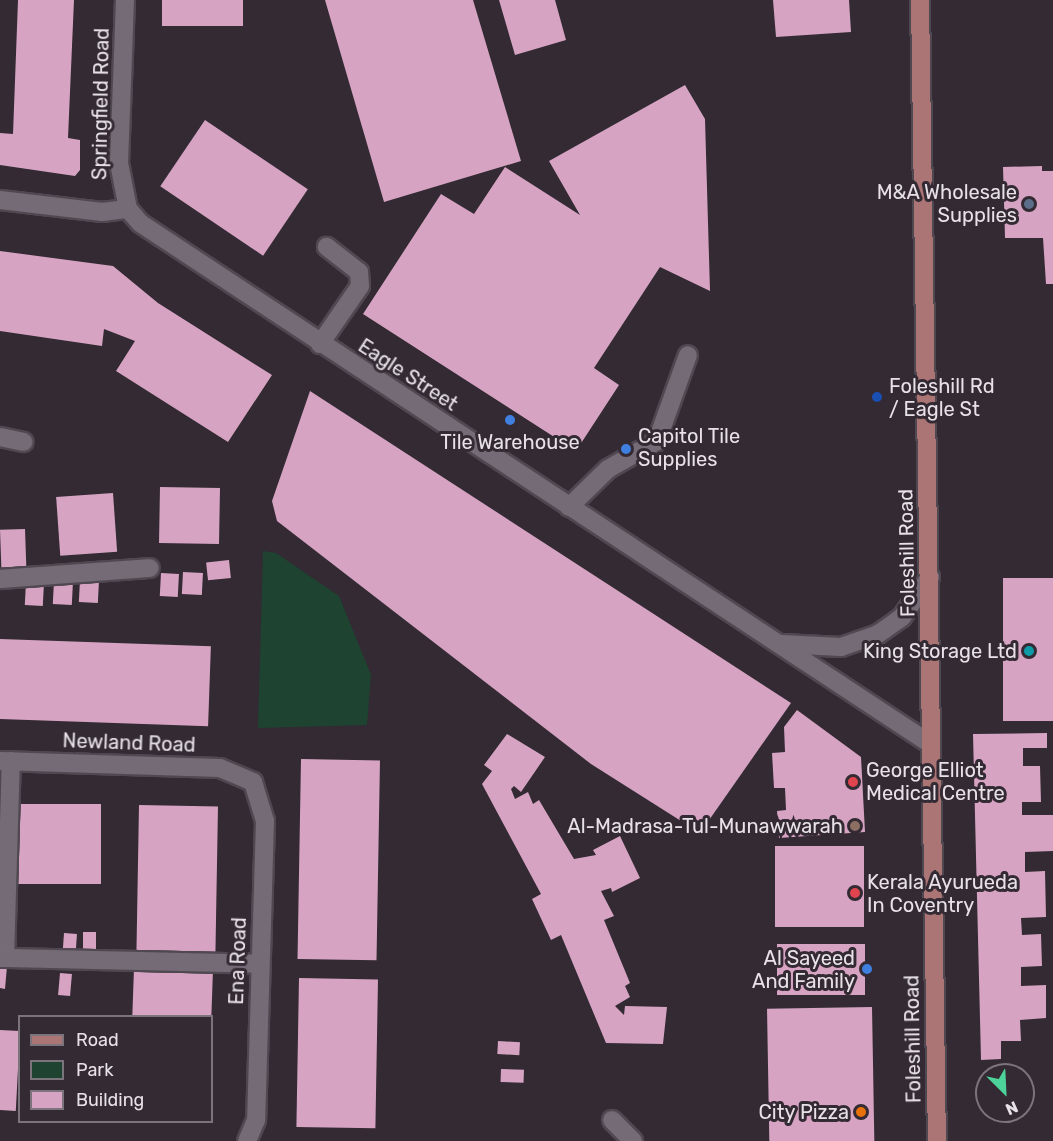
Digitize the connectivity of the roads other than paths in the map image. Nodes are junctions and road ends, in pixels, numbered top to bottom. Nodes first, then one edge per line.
1 (125, 0) edge
2 (920, 0) edge
3 (0, 200) edge
4 (128, 209) junction
5 (327, 247) dead end
6 (320, 344) junction
7 (688, 355) dead end
8 (0, 436) edge
9 (23, 442) dead end
10 (569, 507) junction
11 (150, 568) dead end
12 (930, 577) junction
13 (0, 579) edge
14 (777, 643) junction
15 (929, 743) junction
16 (6, 761) edge
17 (253, 782) joint
18 (2, 958) edge
19 (260, 964) junction
20 (612, 1120) dead end
21 (247, 1141) edge
22 (633, 1141) edge
23 (937, 1141) edge

1 - 4 street, Springfield Road
2 - 12 main road, Foleshill Road
3 - 4 street
4 - 6 street, Eagle Street
5 - 6 street
6 - 10 street, Eagle Street
7 - 10 street
8 - 9 street
10 - 14 street, Eagle Street
11 - 13 street
12 - 14 street, Eagle Street
12 - 15 main road, Foleshill Road
14 - 15 street, Eagle Street
15 - 23 main road, Foleshill Road
16 - 17 street, Newland Road
16 - 18 street
17 - 19 street, Ena Road
18 - 19 street
19 - 21 street, Ena Road
20 - 22 street

